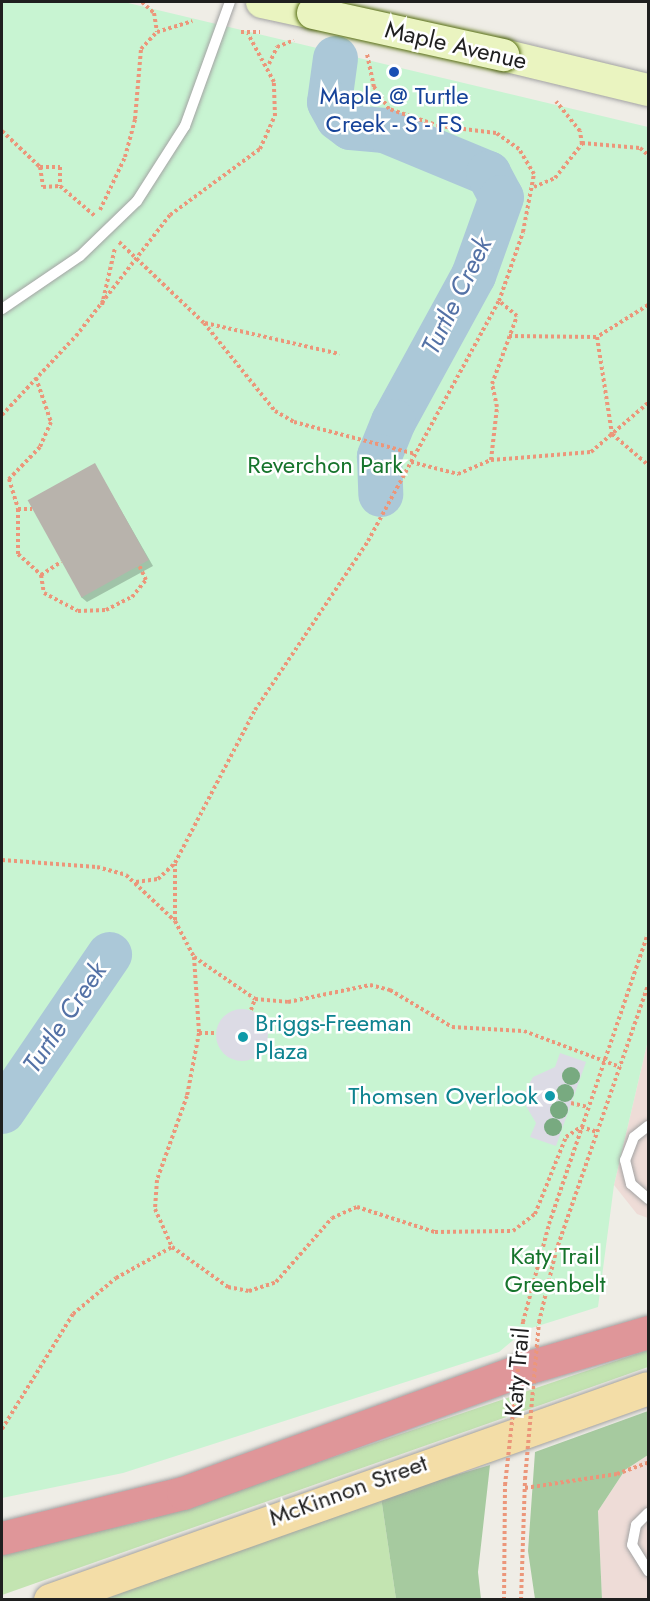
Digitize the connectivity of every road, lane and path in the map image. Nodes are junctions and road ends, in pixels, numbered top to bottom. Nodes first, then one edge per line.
1 (142, 2) edge
2 (230, 2) edge
3 (262, 2) edge
4 (192, 21) dead end
5 (307, 27) junction
6 (158, 32) junction
7 (242, 32) dead end
8 (269, 64) junction
9 (374, 87) dead end
10 (648, 90) edge
11 (556, 101) dead end
12 (2, 131) edge
13 (582, 142) junction
14 (648, 155) edge
15 (40, 167) junction
16 (60, 186) junction
17 (534, 187) junction
18 (135, 256) junction
19 (499, 301) junction
20 (102, 305) junction
21 (648, 305) edge
22 (2, 309) edge
23 (204, 323) junction
24 (509, 336) junction
25 (597, 338) junction
26 (339, 354) dead end
27 (36, 378) junction
28 (648, 403) edge
29 (2, 415) edge
30 (612, 434) junction
31 (415, 454) junction
32 (491, 460) junction
33 (411, 462) junction
34 (648, 465) edge
35 (18, 509) junction
36 (32, 509) dead end
37 (61, 562) dead end
38 (139, 565) dead end
39 (41, 575) junction
40 (2, 860) edge
41 (176, 863) junction
42 (136, 882) junction
43 (175, 921) junction
44 (648, 934) edge
45 (194, 957) junction
46 (648, 986) edge
47 (255, 999) junction
48 (251, 1010) dead end
49 (217, 1033) dead end
50 (199, 1034) junction
51 (603, 1062) junction
52 (620, 1067) junction
53 (571, 1103) dead end
54 (588, 1107) junction
55 (648, 1126) edge
56 (581, 1127) junction
57 (597, 1132) junction
58 (648, 1199) edge
59 (172, 1247) junction
60 (648, 1332) edge
61 (648, 1388) edge
62 (2, 1429) edge
63 (648, 1463) edge
64 (525, 1488) junction
65 (648, 1513) edge
66 (2, 1538) edge
67 (648, 1571) edge
68 (50, 1599) edge
69 (504, 1599) edge
70 (521, 1599) edge

1 - 6 path
2 - 22 lane
3 - 5 main road, Maple Avenue
4 - 6 path
5 - 8 path
5 - 10 main road, Maple Avenue, bridge
6 - 16 path
7 - 8 path
8 - 18 path
9 - 17 path
11 - 13 path
12 - 15 path
13 - 14 path
13 - 17 path
15 - 16 path
15 - 16 path
17 - 19 path
18 - 20 path
18 - 20 path
18 - 23 path
19 - 24 path
19 - 31 path
20 - 27 path
21 - 25 path
23 - 26 path
23 - 31 path
24 - 25 path
24 - 32 path
25 - 30 path
27 - 29 path
27 - 35 path
28 - 30 path
30 - 32 path
30 - 34 path
31 - 33 path
32 - 33 path
33 - 41 path
35 - 36 path
35 - 39 path
37 - 39 path
38 - 39 path
40 - 42 path
41 - 42 path
41 - 43 path
42 - 43 path
43 - 45 path
44 - 51 path
45 - 47 path
45 - 50 path
46 - 52 path, Katy Trail
47 - 48 path
47 - 51 path
49 - 50 path
50 - 59 path
51 - 52 path
51 - 54 path
52 - 57 path, Katy Trail
53 - 54 path
54 - 56 path
55 - 58 lane
56 - 57 path
56 - 59 path
56 - 69 path, bridge
57 - 64 path, Katy Trail, bridge
59 - 62 path
60 - 66 highway
61 - 68 main road, McKinnon Street
63 - 64 path
64 - 70 path, Katy Trail
65 - 67 lane

